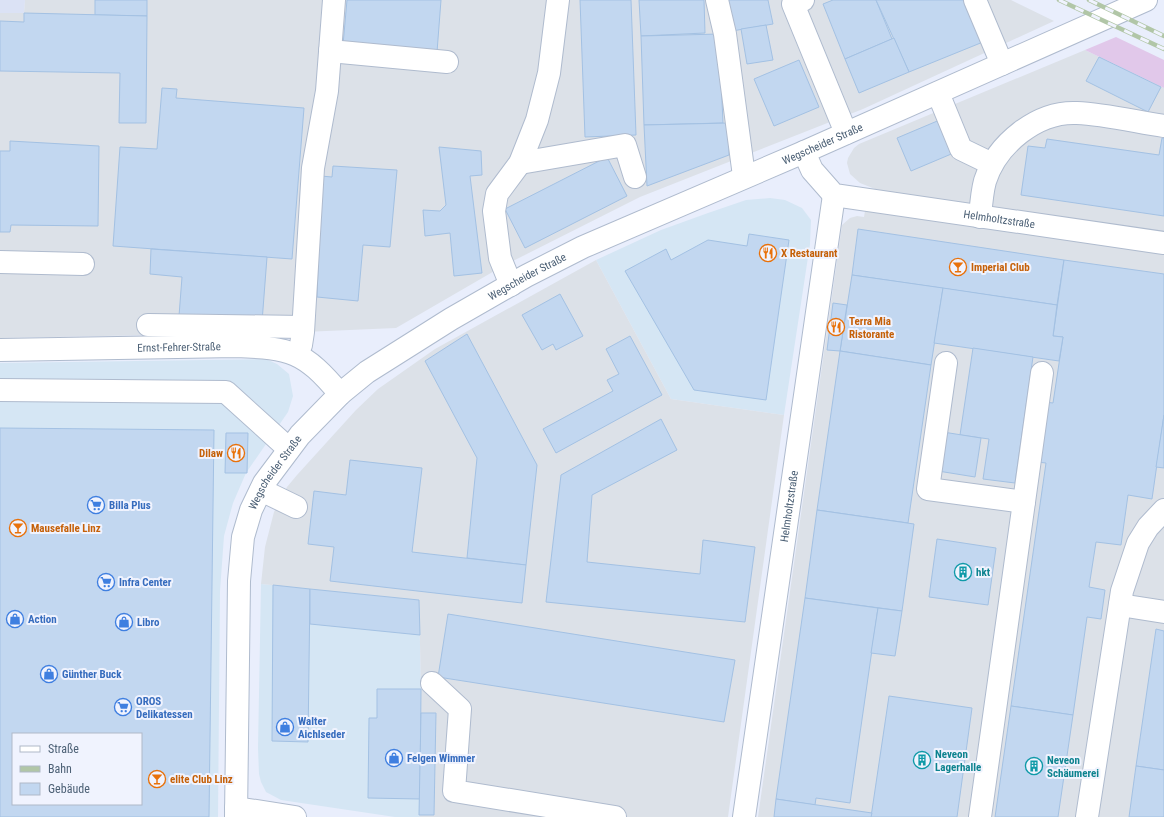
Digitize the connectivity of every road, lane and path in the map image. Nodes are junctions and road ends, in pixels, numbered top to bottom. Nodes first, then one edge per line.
1 (334, 0) edge
2 (558, 0) edge
3 (717, 0) edge
4 (803, 0) edge
5 (975, 0) edge
6 (1146, 0) edge
7 (330, 51) junction
8 (447, 62) dead end
9 (1002, 64) junction
10 (938, 93) junction
11 (1164, 126) edge
12 (846, 133) junction
13 (804, 152) junction
14 (520, 163) junction
15 (992, 164) junction
16 (744, 176) junction
17 (636, 177) dead end
18 (834, 195) junction
19 (980, 217) junction
20 (1164, 243) edge
21 (0, 262) edge
22 (83, 264) dead end
23 (511, 284) junction
24 (148, 325) dead end
25 (303, 327) junction
26 (0, 350) edge
27 (297, 355) junction
28 (946, 363) dead end
29 (1042, 373) dead end
30 (0, 390) edge
31 (340, 394) junction
32 (289, 449) junction
33 (261, 490) junction
34 (1024, 502) junction
35 (296, 507) dead end
36 (1164, 510) edge
37 (1120, 605) junction
38 (1164, 612) edge
39 (432, 683) dead end
40 (236, 813) edge
41 (295, 817) edge
42 (615, 817) edge
43 (744, 817) edge
44 (980, 817) edge
45 (1087, 817) edge

1 - 7 street
2 - 14 street
3 - 16 street
4 - 12 street
5 - 9 street
6 - 9 street, Wegscheider Straße
7 - 8 street
7 - 25 street
9 - 10 street, Wegscheider Straße
10 - 12 street, Wegscheider Straße
10 - 15 street
11 - 15 street
12 - 13 street, Wegscheider Straße
13 - 16 street, Wegscheider Straße
13 - 18 street
14 - 17 street
14 - 23 street
15 - 19 street
16 - 23 street, Wegscheider Straße
18 - 19 street, Helmholtzstraße
18 - 43 street, Helmholtzstraße
19 - 20 street, Helmholtzstraße
21 - 22 street
23 - 31 street, Wegscheider Straße
24 - 25 street
25 - 27 street
26 - 27 street, Ernst-Fehrer-Straße
27 - 31 street, Ernst-Fehrer-Straße
28 - 34 street
29 - 34 street
30 - 32 street
31 - 32 street, Wegscheider Straße
32 - 33 street, Wegscheider Straße
33 - 35 street
33 - 40 street, Wegscheider Straße
34 - 44 street
36 - 37 street
37 - 38 street
37 - 45 street
39 - 42 street
40 - 41 street

